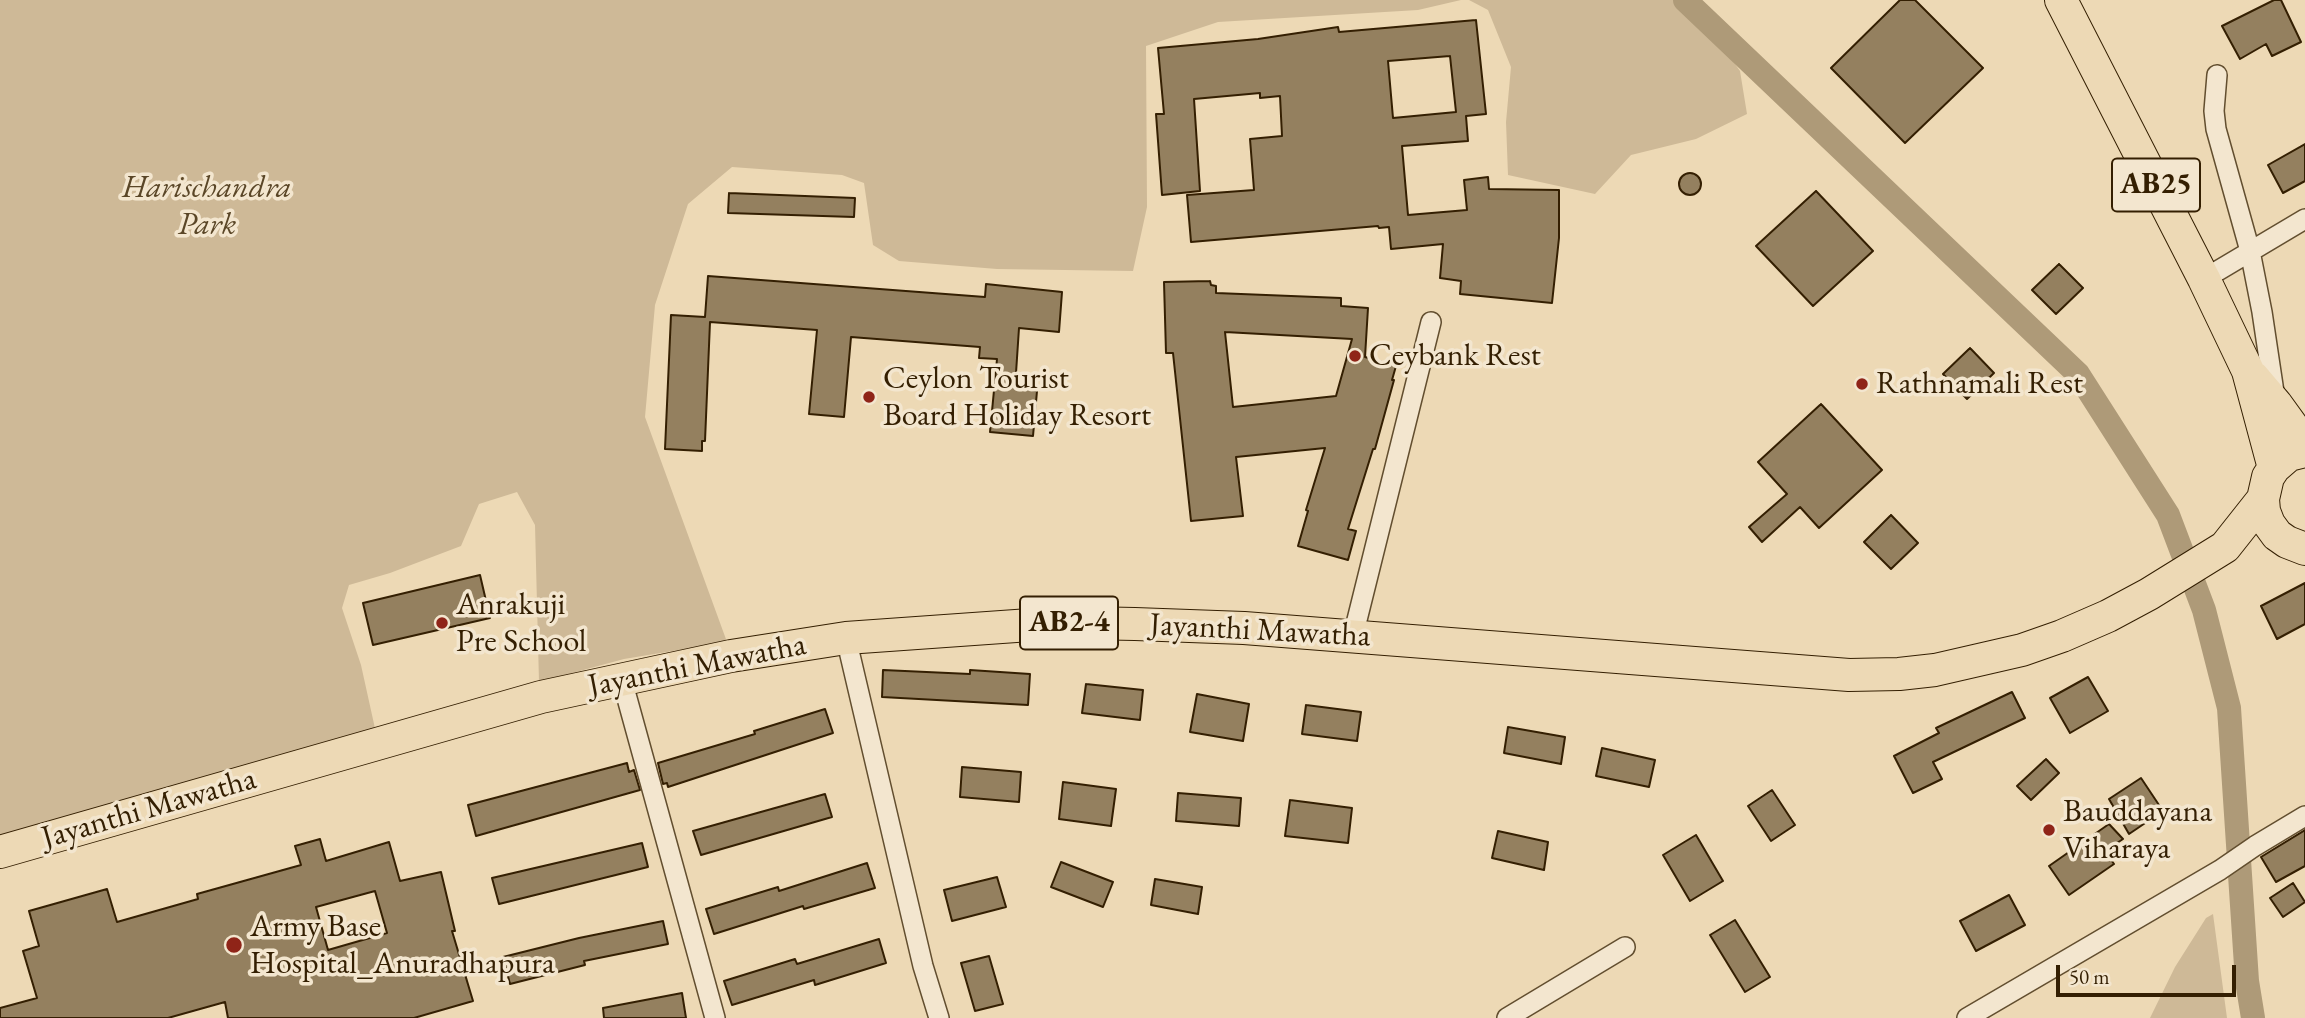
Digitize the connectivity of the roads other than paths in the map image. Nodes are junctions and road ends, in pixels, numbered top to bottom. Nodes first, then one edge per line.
1 (2061, 0) edge
2 (2217, 75) dead end
3 (2305, 219) edge
4 (2250, 251) junction
5 (2204, 279) junction
6 (1431, 322) dead end
7 (2248, 371) junction
8 (2276, 404) junction
9 (2305, 444) edge
10 (2305, 451) edge
11 (2274, 468) junction
12 (2263, 499) junction
13 (2296, 546) edge
14 (2225, 547) junction
15 (1353, 636) junction
16 (846, 638) junction
17 (622, 680) junction
18 (2305, 816) edge
19 (0, 852) edge
20 (1625, 947) dead end
21 (715, 1018) edge
22 (939, 1018) edge
23 (1507, 1018) edge
24 (1967, 1018) edge

1 - 5 main road, AB25
2 - 4 street
3 - 4 street
4 - 5 street
4 - 8 street
5 - 7 main road, AB25
6 - 15 street
7 - 8 main road, AB25
7 - 11 main road, AB25
8 - 9 main road, AB25
10 - 11 main road
11 - 12 main road, Jayanthi Mawatha
12 - 13 main road
12 - 14 main road, Jayanthi Mawatha / AB2-4
13 - 14 main road, Jayanthi Mawatha / AB2-4
14 - 15 main road, Jayanthi Mawatha / AB2-4
15 - 16 main road, Jayanthi Mawatha / AB2-4
16 - 17 main road, Jayanthi Mawatha / AB2-4
16 - 22 street
17 - 19 main road, Jayanthi Mawatha / AB2-4
17 - 21 street
18 - 24 street
20 - 23 street

